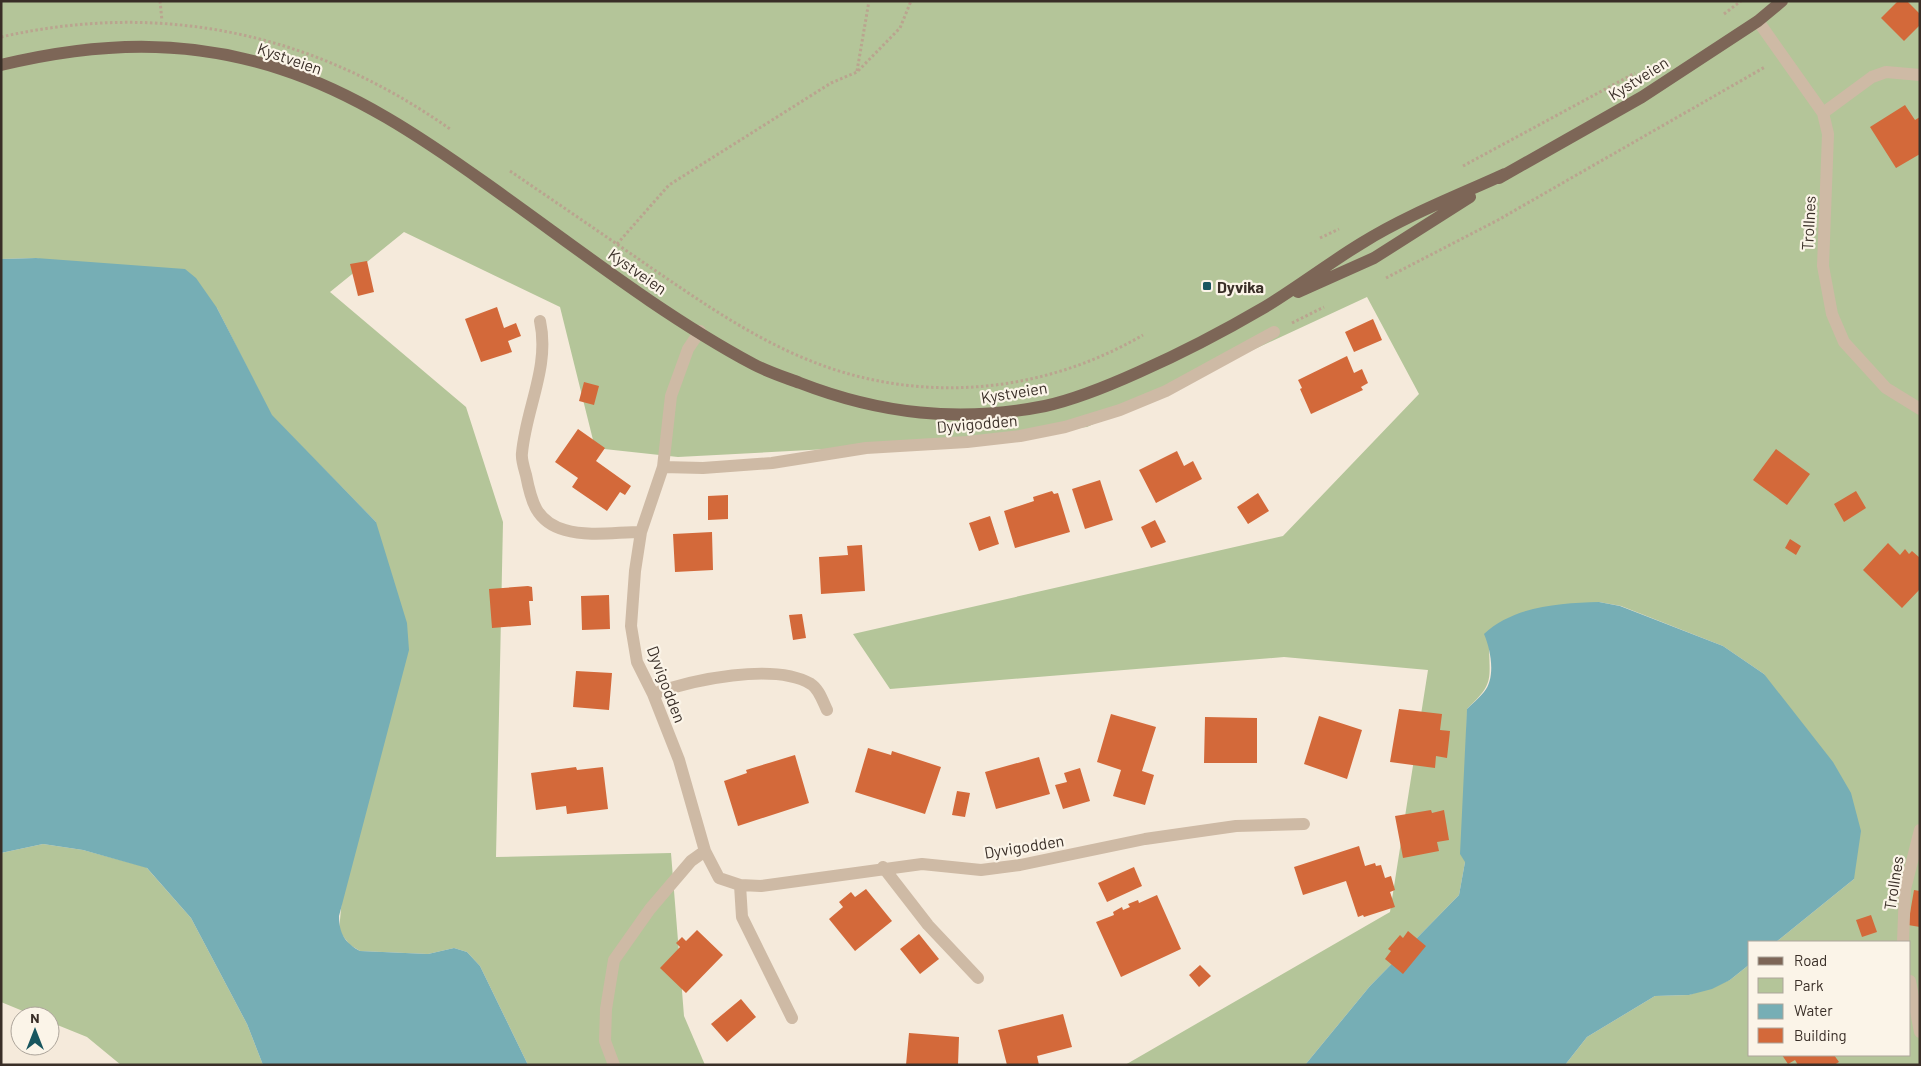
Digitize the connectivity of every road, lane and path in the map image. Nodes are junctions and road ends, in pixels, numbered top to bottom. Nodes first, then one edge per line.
1 (160, 1) edge
2 (869, 1) edge
3 (911, 1) edge
4 (1742, 1) edge
5 (1782, 1) edge
6 (1719, 18) dead end
7 (162, 21) junction
8 (1758, 21) junction
9 (1, 37) edge
10 (1782, 55) junction
11 (1, 65) edge
12 (857, 72) junction
13 (1636, 72) dead end
14 (1920, 76) edge
15 (1822, 113) junction
16 (454, 131) dead end
17 (508, 169) dead end
18 (1457, 169) dead end
19 (1505, 174) junction
20 (1344, 226) dead end
21 (1320, 238) dead end
22 (617, 244) junction
23 (1382, 280) dead end
24 (1329, 304) dead end
25 (1268, 305) junction
26 (540, 322) dead end
27 (700, 331) junction
28 (1274, 332) joint
29 (1143, 335) dead end
30 (1920, 409) edge
31 (663, 467) junction
32 (641, 532) junction
33 (653, 694) junction
34 (827, 710) dead end
35 (1304, 824) dead end
36 (1920, 830) edge
37 (705, 851) junction
38 (884, 868) junction
39 (740, 885) junction
40 (1903, 941) edge
41 (978, 978) dead end
42 (1911, 986) edge
43 (792, 1018) dead end
44 (1920, 1032) edge
45 (614, 1065) edge

1 - 7 path
2 - 12 path
3 - 12 path
4 - 6 path
5 - 8 main road, Kystveien
7 - 9 path
7 - 16 path
8 - 10 street, Trollnes
8 - 19 main road, Kystveien
10 - 15 street, Trollnes
10 - 23 path
11 - 27 main road, Kystveien
12 - 22 path
13 - 18 path
14 - 15 street
15 - 30 street, Trollnes
17 - 22 path
19 - 25 main road, Kystveien
19 - 25 main road, Kystveien
20 - 21 path
22 - 29 path
24 - 28 path
25 - 27 main road, Kystveien
26 - 32 street
27 - 31 street, Dyvigodden
28 - 31 street, Dyvigodden
31 - 32 street, Dyvigodden
32 - 33 street, Dyvigodden
33 - 34 street
33 - 37 street, Dyvigodden
35 - 38 street, Dyvigodden
36 - 40 street, Trollnes
37 - 39 street, Dyvigodden
37 - 45 street
38 - 39 street, Dyvigodden
38 - 41 street
39 - 43 street
42 - 44 street

